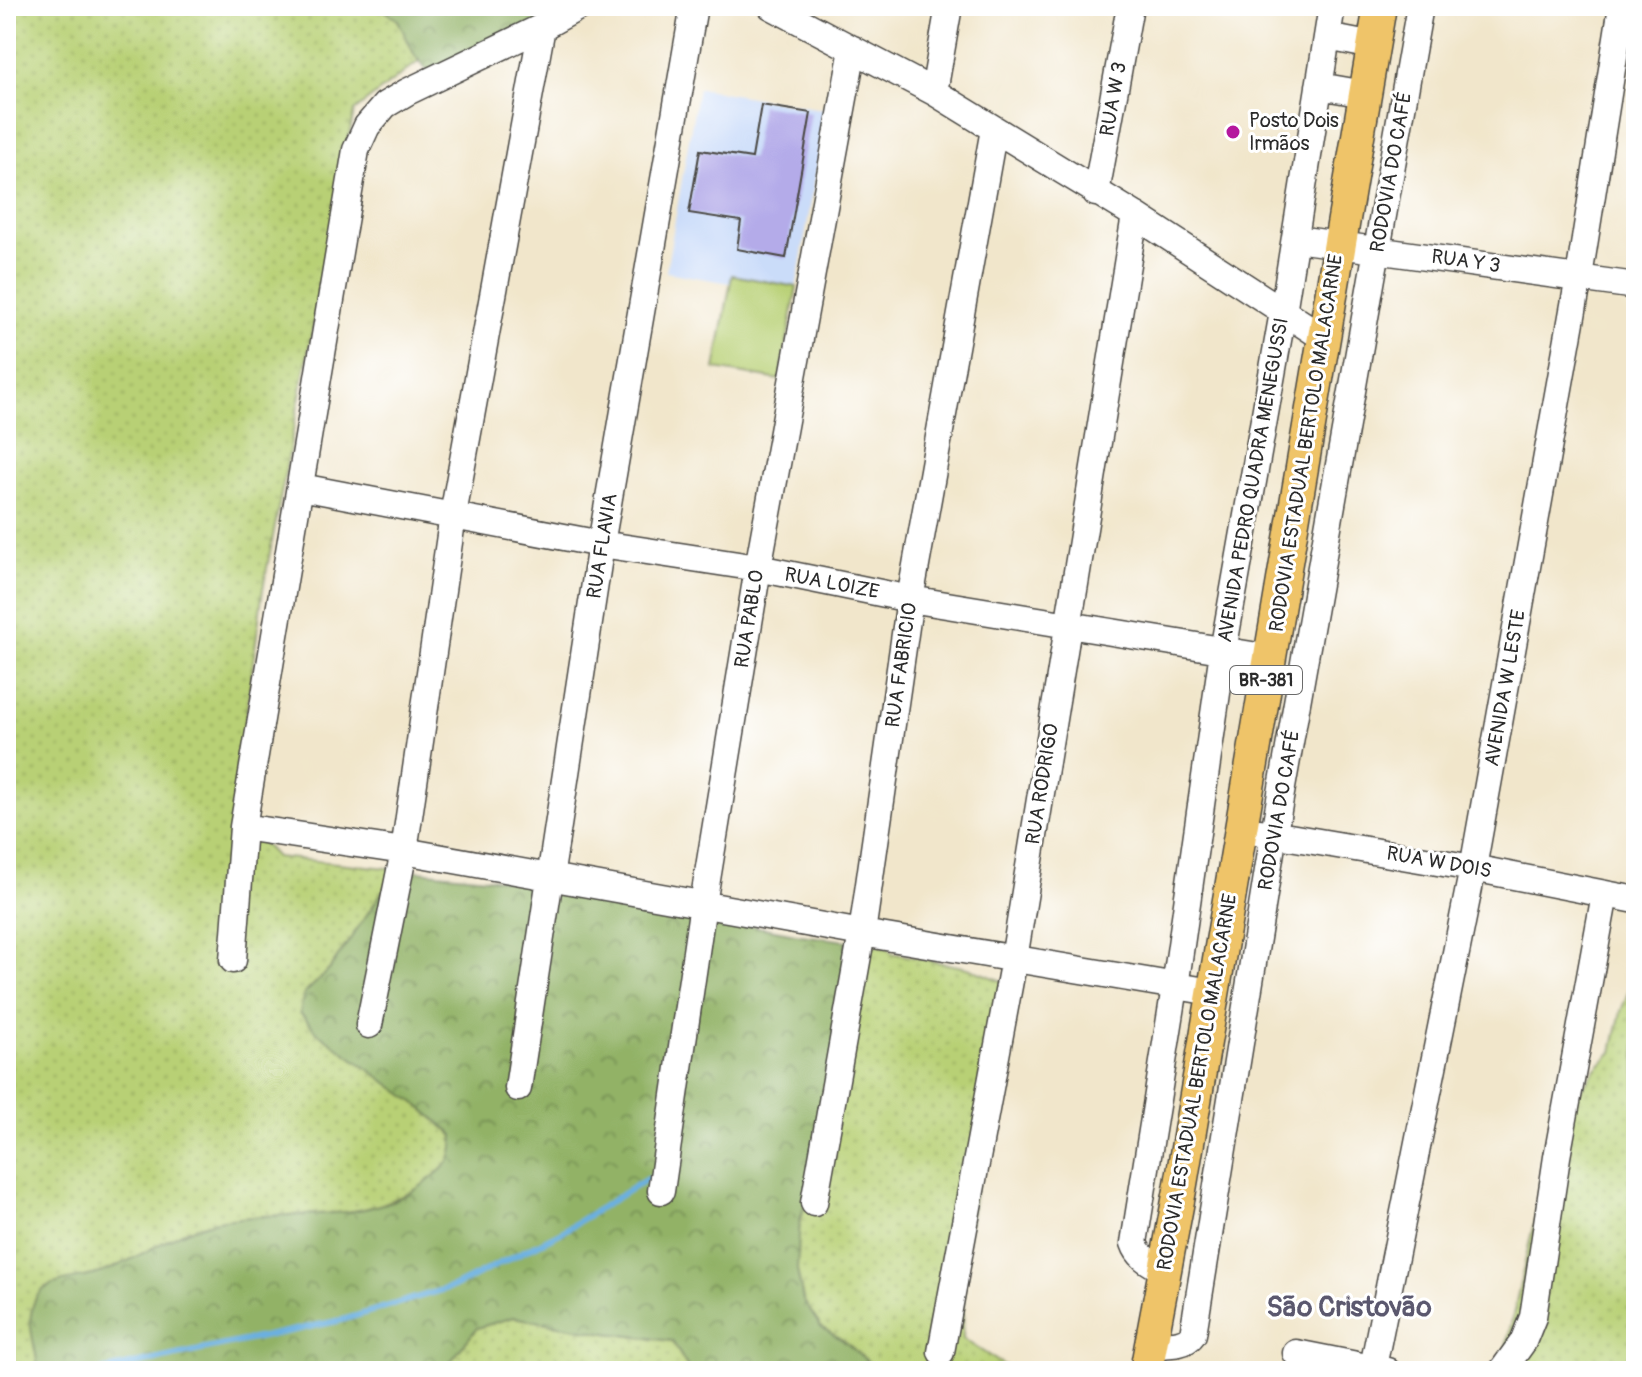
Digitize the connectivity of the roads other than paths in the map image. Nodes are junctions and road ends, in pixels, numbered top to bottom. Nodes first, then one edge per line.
1 (580, 6) edge
2 (694, 6) edge
3 (771, 6) edge
4 (949, 6) edge
5 (1130, 6) edge
6 (1332, 6) edge
7 (1380, 6) edge
8 (1420, 6) edge
9 (1622, 6) edge
10 (542, 27) junction
11 (1327, 37) junction
12 (1374, 46) junction
13 (853, 49) junction
14 (1319, 86) junction
15 (934, 92) junction
16 (1365, 94) junction
17 (994, 129) junction
18 (1096, 193) junction
19 (1135, 215) junction
20 (1296, 239) junction
21 (1339, 243) junction
22 (1377, 249) junction
23 (1579, 277) junction
24 (1636, 286) edge
25 (1283, 312) junction
26 (1324, 338) junction
27 (301, 487) junction
28 (453, 515) junction
29 (601, 544) junction
30 (758, 568) junction
31 (910, 599) junction
32 (1068, 626) junction
33 (1223, 651) junction
34 (1270, 658) junction
35 (243, 827) junction
36 (1240, 830) junction
37 (1274, 833) junction
38 (404, 851) junction
39 (1473, 868) junction
40 (552, 877) junction
41 (1605, 894) junction
42 (1636, 900) edge
43 (703, 904) junction
44 (862, 933) junction
45 (1014, 959) junction
46 (233, 960) dead end
47 (1175, 987) junction
48 (1212, 992) junction
49 (369, 1025) dead end
50 (518, 1088) dead end
51 (661, 1191) dead end
52 (814, 1203) dead end
53 (1165, 1271) junction
54 (941, 1352) dead end
55 (1296, 1353) dead end
56 (1146, 1360) edge
57 (1380, 1369) edge
58 (1502, 1371) edge

1 - 10 street
2 - 29 street, RUA FLAVIA
3 - 13 street
4 - 15 street
5 - 18 street, RUA W 3
6 - 11 street, AVENIDA PEDRO QUADRA MENEGUSSI
7 - 12 main road, RODOVIA ESTADUAL BERTOLO MALACARNE / BR-381
8 - 22 street, RODOVIA DO CAFÉ
9 - 23 street, AVENIDA W LESTE
10 - 27 street
10 - 28 street
11 - 12 street
11 - 14 street, AVENIDA PEDRO QUADRA MENEGUSSI
12 - 16 main road, RODOVIA ESTADUAL BERTOLO MALACARNE / BR-381
13 - 15 street
13 - 30 street, RUA PABLO
14 - 16 street
14 - 20 street, AVENIDA PEDRO QUADRA MENEGUSSI
15 - 17 street
16 - 21 main road, RODOVIA ESTADUAL BERTOLO MALACARNE / BR-381
17 - 18 street
17 - 31 street, RUA FABRICIO
18 - 19 street
19 - 25 street
19 - 32 street, RUA RODRIGO
20 - 21 street, RUA Y 3
20 - 25 street, AVENIDA PEDRO QUADRA MENEGUSSI
21 - 22 street, RUA Y 3
21 - 26 main road, RODOVIA ESTADUAL BERTOLO MALACARNE / BR-381
22 - 23 street, RUA Y 3
22 - 37 street, RODOVIA DO CAFÉ
23 - 24 street, RUA Y 3
23 - 39 street, AVENIDA W LESTE
25 - 26 street
25 - 33 street, AVENIDA PEDRO QUADRA MENEGUSSI
26 - 34 main road, RODOVIA ESTADUAL BERTOLO MALACARNE / BR-381
27 - 28 street, RUA LOIZE
27 - 35 street
28 - 29 street, RUA LOIZE
28 - 38 street
29 - 30 street, RUA LOIZE
29 - 40 street, RUA FLAVIA
30 - 31 street, RUA LOIZE
30 - 43 street, RUA PABLO
31 - 32 street, RUA LOIZE
31 - 44 street, RUA FABRICIO
32 - 33 street, RUA LOIZE
32 - 45 street, RUA RODRIGO
33 - 34 street, RUA LOIZE
33 - 47 street, AVENIDA PEDRO QUADRA MENEGUSSI
34 - 36 main road, RODOVIA ESTADUAL BERTOLO MALACARNE / BR-381
35 - 38 street
35 - 46 street
36 - 37 street, RUA W DOIS
36 - 48 main road, RODOVIA ESTADUAL BERTOLO MALACARNE / BR-381
37 - 39 street, RUA W DOIS
37 - 56 street, RODOVIA DO CAFÉ
38 - 40 street
38 - 49 street
39 - 41 street, RUA W DOIS
39 - 57 street, AVENIDA W LESTE
40 - 43 street
40 - 50 street, RUA FLAVIA
41 - 42 street, RUA W DOIS
41 - 58 street
43 - 44 street
43 - 51 street, RUA PABLO
44 - 45 street
44 - 52 street, RUA FABRICIO
45 - 47 street
45 - 54 street, RUA RODRIGO
47 - 48 street
47 - 53 street, AVENIDA PEDRO QUADRA MENEGUSSI
48 - 53 main road, RODOVIA ESTADUAL BERTOLO MALACARNE / BR-381
53 - 56 main road, RODOVIA ESTADUAL BERTOLO MALACARNE / BR-381
55 - 57 street

